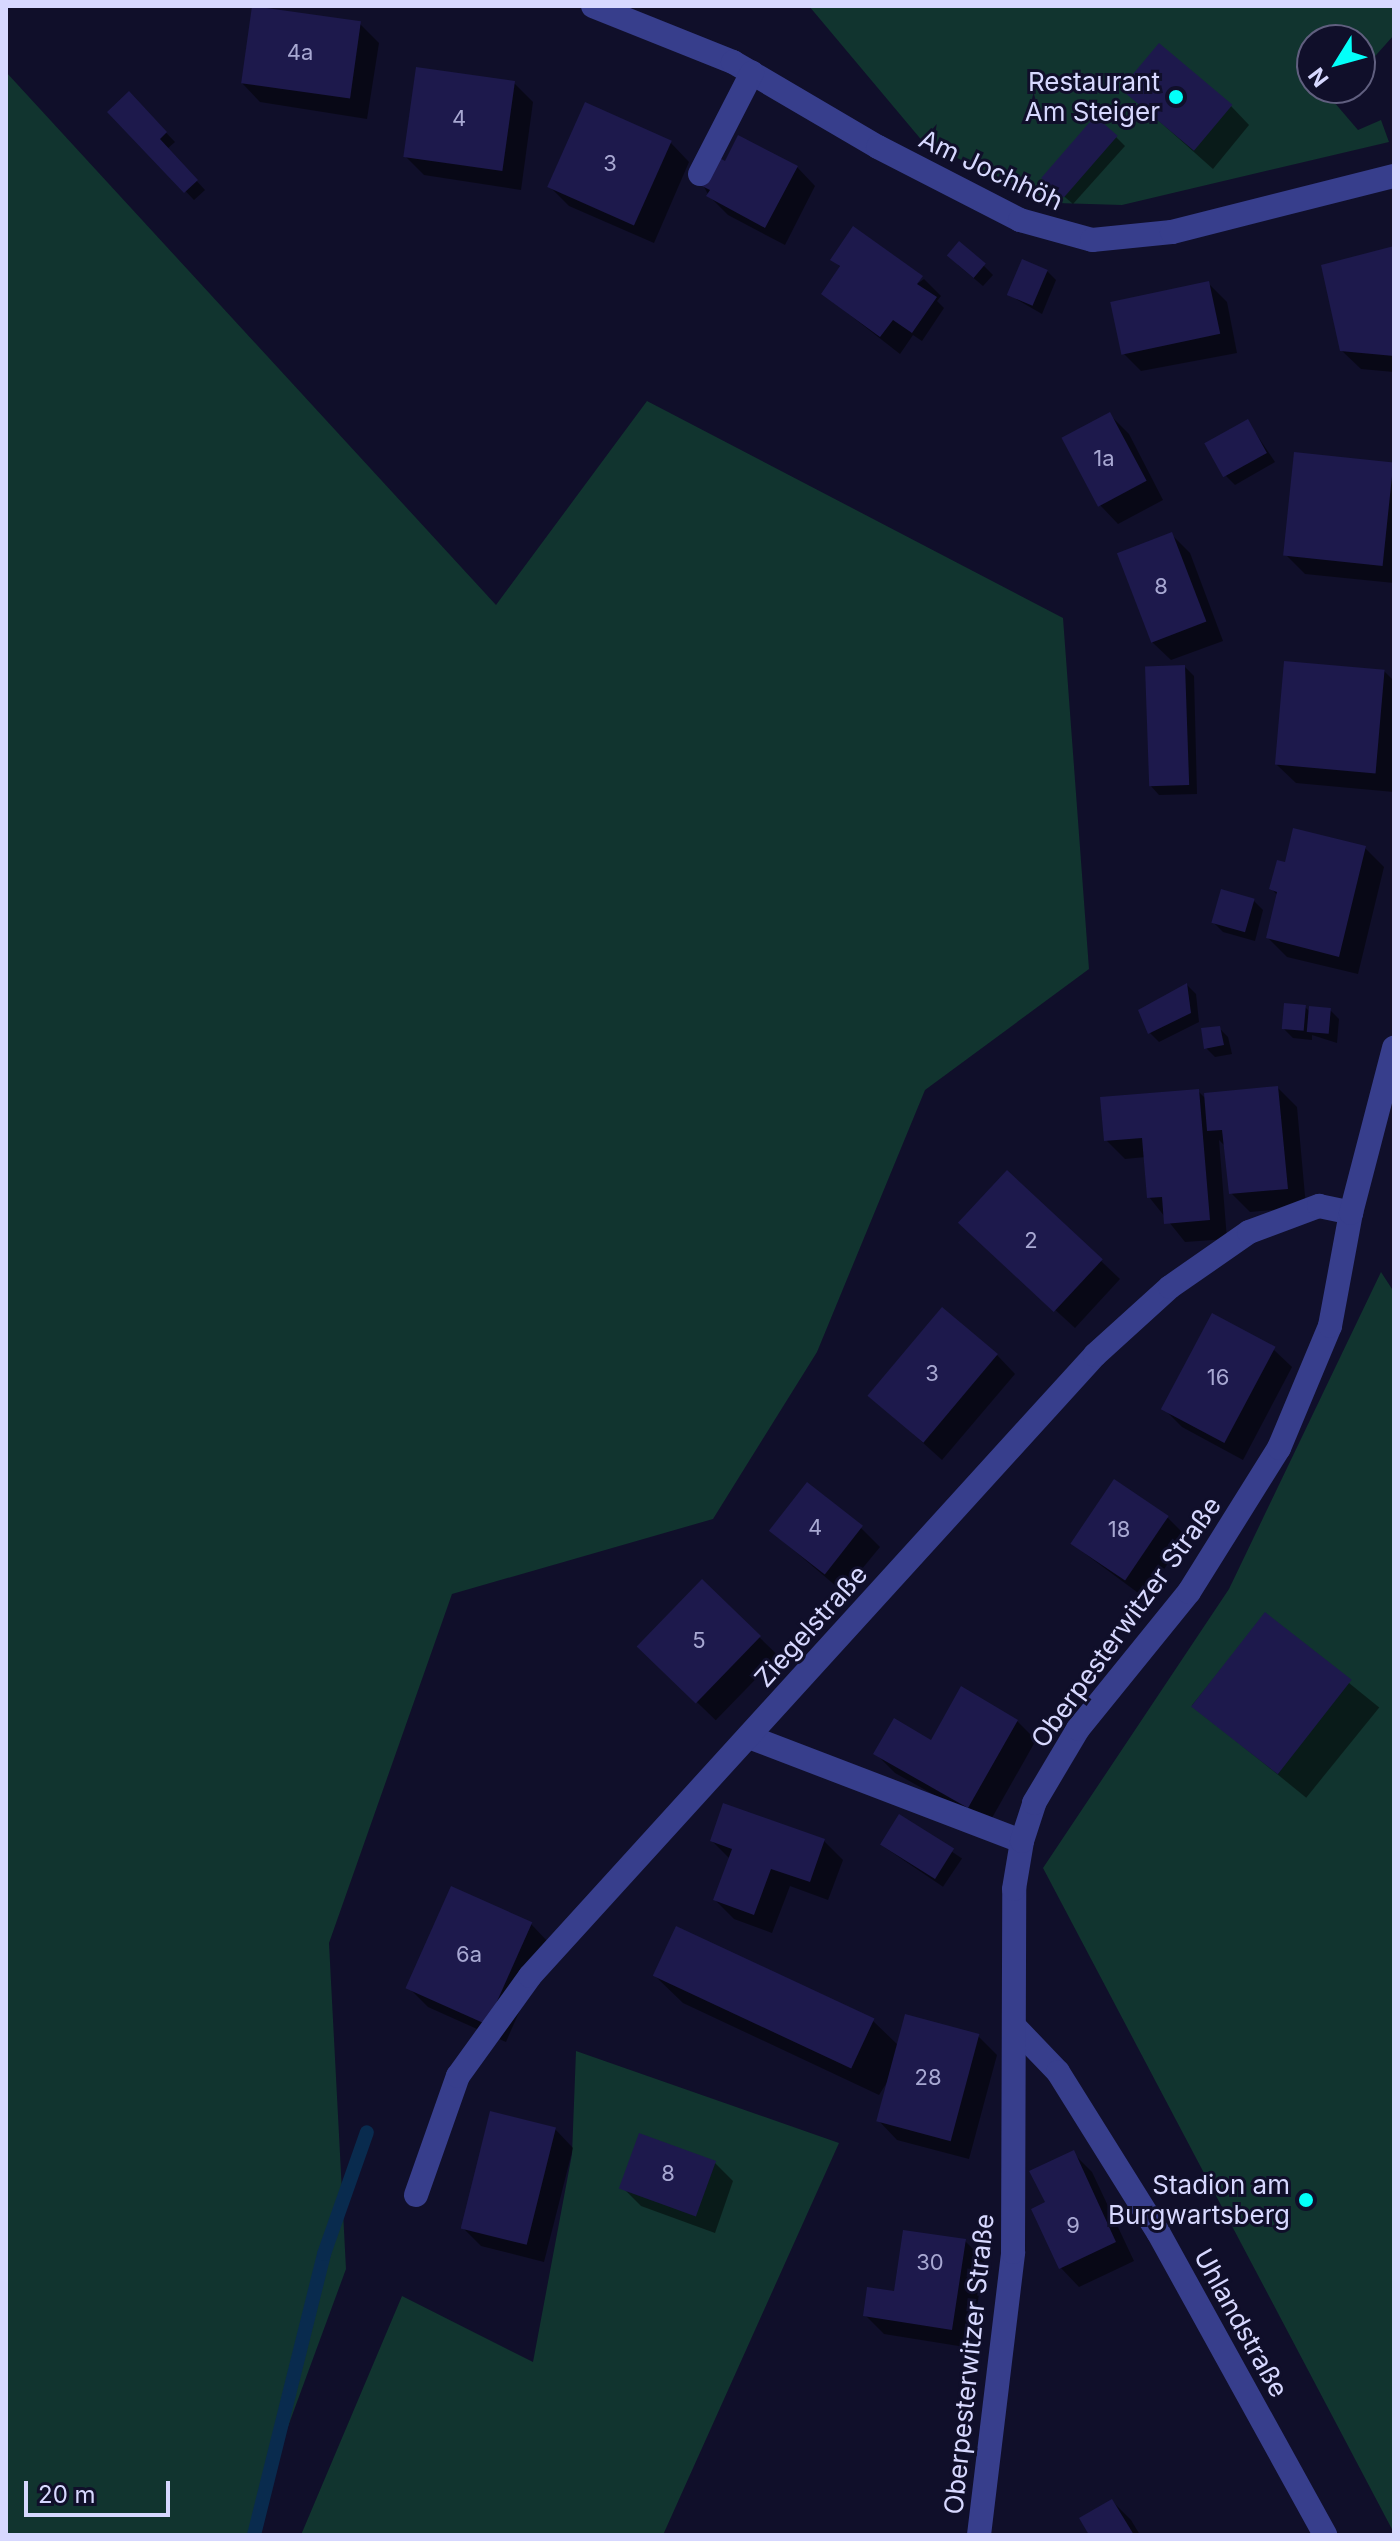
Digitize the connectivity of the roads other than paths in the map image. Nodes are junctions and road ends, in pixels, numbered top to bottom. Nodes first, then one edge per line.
1 (593, 6) edge
2 (752, 73) junction
3 (700, 174) dead end
4 (1394, 176) edge
5 (1394, 1048) edge
6 (1351, 1213) junction
7 (749, 1737) junction
8 (1022, 1841) junction
9 (1015, 2027) junction
10 (416, 2195) dead end
11 (979, 2535) edge
12 (1325, 2535) edge

1 - 2 street, Am Jochhöh
2 - 3 street
2 - 4 street, Am Jochhöh
5 - 6 street, Oberpesterwitzer Straße
6 - 7 street, Ziegelstraße
6 - 8 street, Oberpesterwitzer Straße
7 - 8 street
7 - 10 street, Ziegelstraße
8 - 9 street, Oberpesterwitzer Straße
9 - 11 street, Oberpesterwitzer Straße
9 - 12 street, Uhlandstraße

